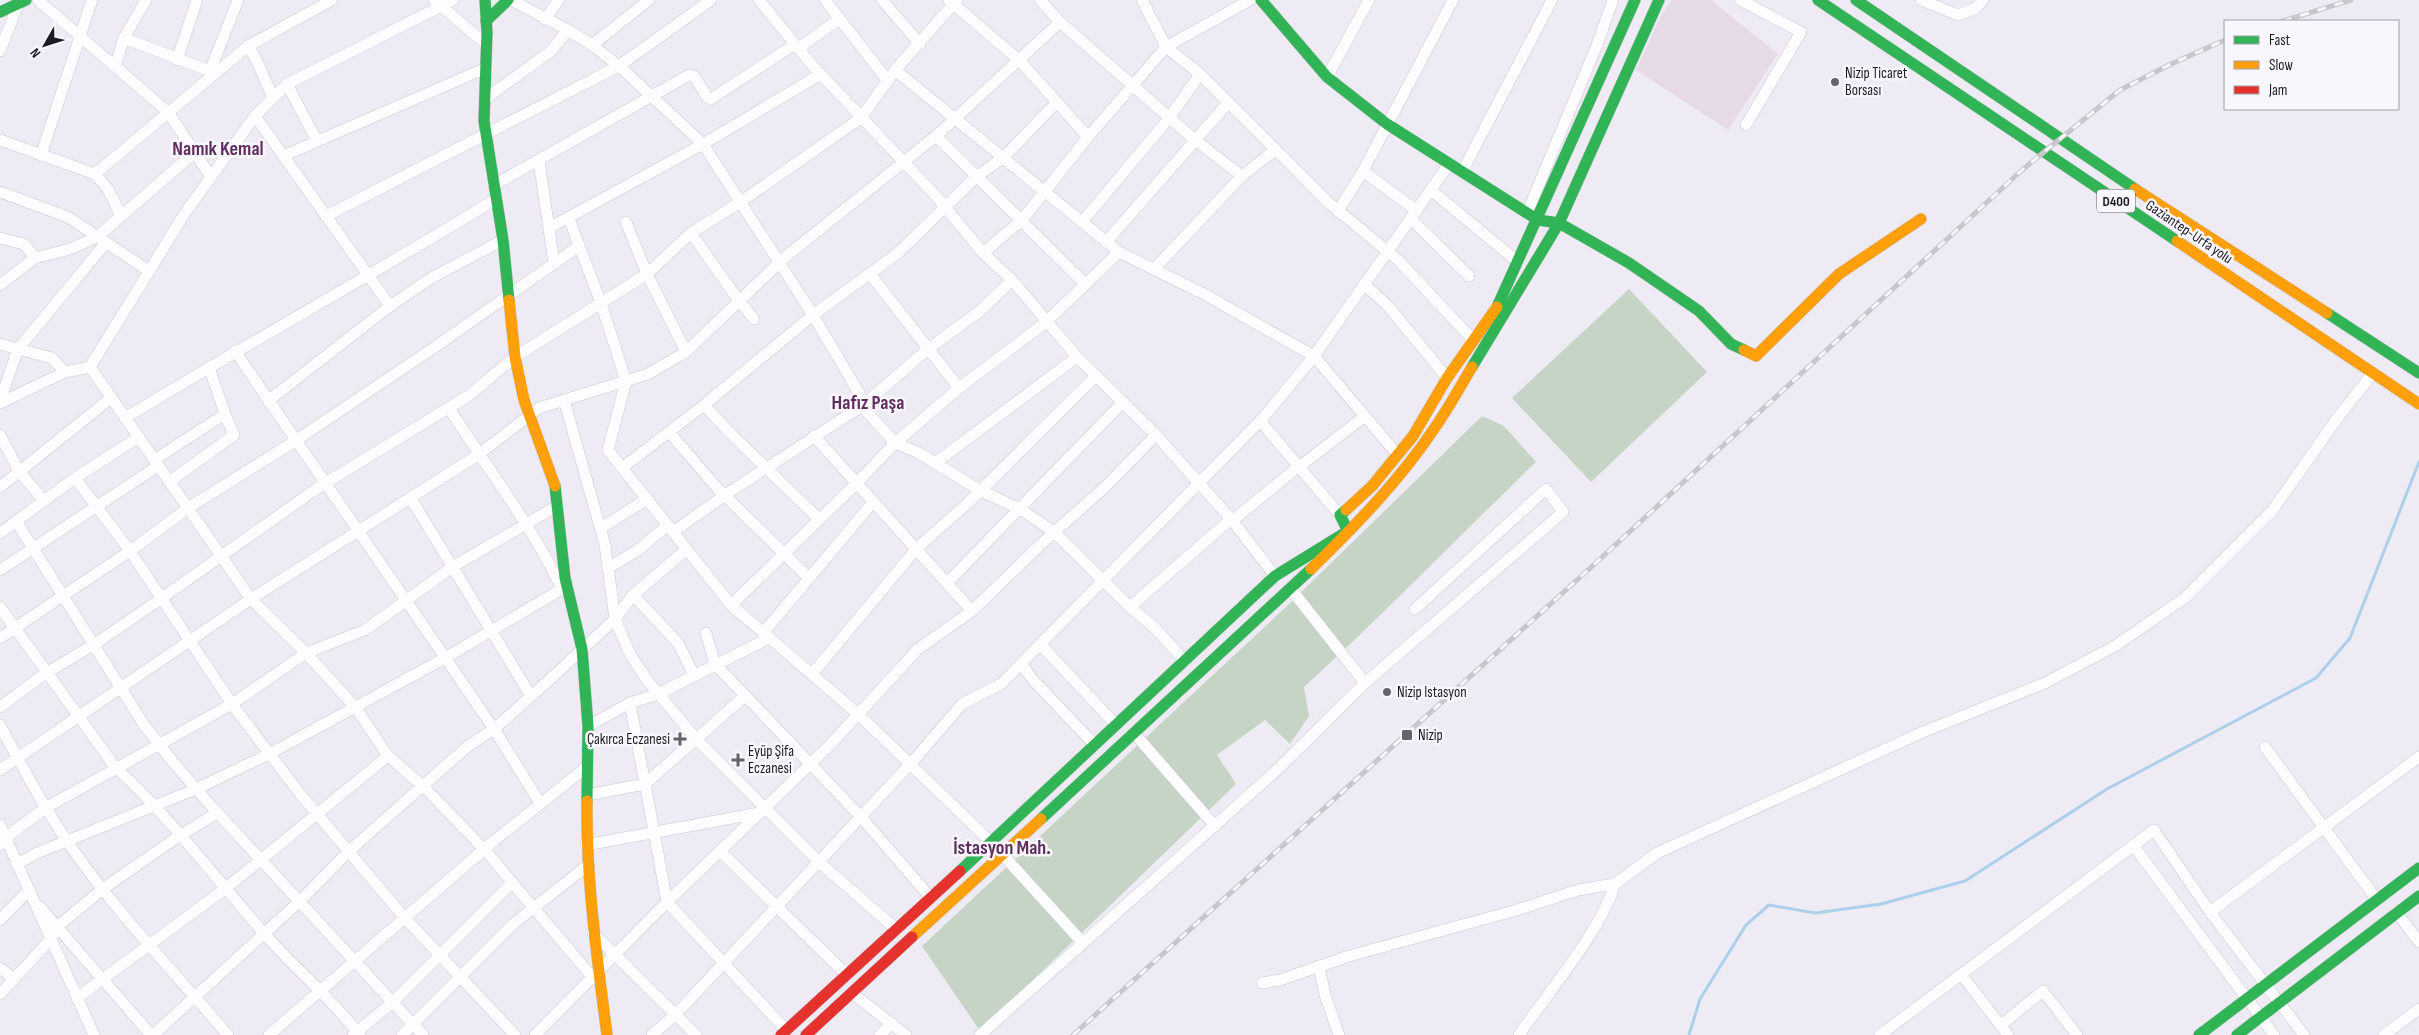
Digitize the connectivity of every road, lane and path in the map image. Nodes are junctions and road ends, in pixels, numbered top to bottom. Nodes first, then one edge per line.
1 (38, 0) edge
2 (92, 0) edge
3 (146, 0) edge
4 (197, 0) edge
5 (238, 0) edge
6 (453, 0) edge
7 (486, 0) edge
8 (509, 0) edge
9 (559, 0) edge
10 (649, 0) edge
11 (711, 0) edge
12 (759, 0) edge
13 (825, 0) edge
14 (882, 0) edge
15 (1040, 0) edge
16 (1142, 0) edge
17 (1250, 0) edge
18 (1261, 0) edge
19 (1369, 0) edge
20 (1552, 0) edge
21 (1613, 0) edge
22 (1634, 0) edge
23 (1659, 0) edge
24 (1740, 0) edge
25 (1818, 0) edge
26 (1856, 0) edge
27 (1921, 0) edge
28 (1983, 0) edge
29 (21, 1) edge
30 (953, 1) edge
31 (324, 2) edge
32 (1449, 2) edge
33 (437, 3) edge
34 (0, 12) edge
35 (545, 19) junction
36 (839, 19) junction
37 (486, 21) junction
38 (1060, 22) junction
39 (568, 30) junction
40 (79, 35) junction
41 (124, 38) junction
42 (920, 44) junction
43 (487, 45) junction
44 (248, 46) junction
45 (592, 46) junction
46 (797, 46) junction
47 (1166, 47) junction
48 (0, 50) edge
49 (177, 60) junction
50 (1020, 61) junction
51 (115, 66) junction
52 (619, 66) junction
53 (486, 68) junction
54 (895, 70) junction
55 (213, 72) junction
56 (821, 74) junction
57 (1200, 74) junction
58 (1327, 78) junction
59 (888, 81) junction
60 (287, 84) junction
61 (1133, 86) junction
62 (652, 96) junction
63 (273, 98) junction
64 (485, 99) junction
65 (1057, 102) junction
66 (1228, 102) junction
67 (168, 112) junction
68 (255, 116) junction
69 (861, 118) junction
70 (956, 118) junction
71 (1170, 118) junction
72 (1388, 124) junction
73 (1746, 125) dead end
74 (486, 136) junction
75 (936, 136) junction
76 (1088, 137) junction
77 (0, 140) edge
78 (1195, 140) junction
79 (317, 141) junction
80 (703, 144) junction
81 (1275, 150) junction
82 (195, 152) junction
83 (41, 155) junction
84 (283, 156) junction
85 (1004, 157) junction
86 (540, 161) junction
87 (903, 163) junction
88 (1449, 164) junction
89 (1364, 171) junction
90 (1462, 172) junction
91 (95, 174) junction
92 (1242, 176) junction
93 (211, 177) junction
94 (976, 178) junction
95 (494, 185) junction
96 (1432, 191) junction
97 (0, 192) edge
98 (1046, 192) junction
99 (496, 199) junction
100 (742, 201) junction
101 (944, 208) junction
102 (1338, 211) junction
103 (1527, 214) junction
104 (1414, 215) junction
105 (121, 216) junction
106 (326, 216) junction
107 (569, 219) junction
108 (1921, 219) dead end
109 (1022, 220) junction
110 (1538, 220) junction
111 (626, 222) dead end
112 (1082, 222) junction
113 (1559, 223) junction
114 (549, 228) junction
115 (691, 233) junction
116 (0, 238) edge
117 (101, 240) junction
118 (503, 240) junction
119 (1106, 242) junction
120 (579, 246) junction
121 (1388, 251) junction
122 (1119, 252) junction
123 (983, 253) junction
124 (35, 258) junction
125 (1518, 262) junction
126 (554, 263) junction
127 (780, 263) junction
128 (1154, 269) junction
129 (149, 272) junction
130 (647, 274) junction
131 (870, 274) junction
132 (368, 275) junction
133 (1469, 276) dead end
134 (1012, 280) junction
135 (1085, 284) junction
136 (1364, 284) junction
137 (0, 285) edge
138 (508, 294) junction
139 (739, 301) junction
140 (601, 303) junction
141 (390, 306) junction
142 (813, 315) junction
143 (754, 319) dead end
144 (1046, 322) junction
145 (1473, 340) junction
146 (0, 344) edge
147 (928, 349) junction
148 (18, 350) junction
149 (234, 351) junction
150 (686, 352) junction
151 (1314, 356) junction
152 (515, 357) junction
153 (1077, 357) junction
154 (90, 367) junction
155 (209, 367) junction
156 (65, 372) junction
157 (2419, 373) edge
158 (2373, 374) junction
159 (1096, 376) junction
160 (1446, 378) junction
161 (626, 381) junction
162 (959, 388) junction
163 (111, 398) junction
164 (268, 400) junction
165 (564, 400) junction
166 (0, 402) edge
167 (1123, 402) junction
168 (2417, 403) edge
169 (704, 405) junction
170 (862, 406) junction
171 (449, 408) junction
172 (225, 414) junction
173 (530, 416) junction
174 (1365, 416) junction
175 (125, 418) junction
176 (1260, 421) junction
177 (669, 432) junction
178 (0, 435) edge
179 (1156, 435) junction
180 (814, 436) junction
181 (138, 437) junction
182 (295, 441) junction
183 (895, 443) junction
184 (1397, 454) junction
185 (478, 455) junction
186 (156, 463) junction
187 (935, 463) junction
188 (767, 467) junction
189 (1299, 467) junction
190 (622, 468) junction
191 (20, 471) junction
192 (75, 478) junction
193 (170, 482) junction
194 (857, 483) junction
195 (324, 484) junction
196 (1200, 484) junction
197 (0, 487) edge
198 (979, 490) junction
199 (725, 495) junction
200 (410, 497) junction
201 (647, 499) junction
202 (44, 501) junction
203 (873, 502) junction
204 (96, 505) junction
205 (557, 506) junction
206 (188, 508) junction
207 (1020, 509) junction
208 (1340, 515) junction
209 (819, 519) junction
210 (1231, 520) junction
211 (16, 521) junction
212 (527, 524) junction
213 (601, 528) junction
214 (670, 528) junction
215 (357, 531) junction
216 (1054, 532) junction
217 (0, 533) edge
218 (34, 547) junction
219 (917, 548) junction
220 (686, 549) junction
221 (130, 551) junction
222 (784, 553) junction
223 (220, 555) junction
224 (454, 566) junction
225 (608, 568) junction
226 (0, 570) edge
227 (1275, 576) junction
228 (809, 578) junction
229 (1104, 579) junction
230 (947, 583) junction
231 (564, 588) junction
232 (1291, 589) junction
233 (632, 595) junction
234 (65, 596) junction
235 (162, 598) junction
236 (251, 599) junction
237 (406, 601) junction
238 (731, 605) junction
239 (0, 607) edge
240 (1130, 607) junction
241 (1415, 610) dead end
242 (972, 611) junction
243 (615, 619) junction
244 (15, 629) junction
245 (491, 632) junction
246 (706, 633) dead end
247 (766, 635) junction
248 (0, 638) edge
249 (190, 641) junction
250 (95, 644) junction
251 (1041, 645) junction
252 (582, 649) junction
253 (306, 653) junction
254 (445, 658) junction
255 (1185, 661) junction
256 (715, 664) junction
257 (1022, 664) junction
258 (46, 673) junction
259 (812, 674) junction
260 (694, 675) junction
261 (1365, 684) junction
262 (122, 688) junction
263 (658, 694) junction
264 (531, 696) junction
265 (745, 696) junction
266 (630, 703) junction
267 (232, 704) junction
268 (0, 707) edge
269 (356, 708) junction
270 (858, 714) junction
271 (78, 716) junction
272 (0, 725) edge
273 (588, 726) junction
274 (1116, 726) junction
275 (494, 729) junction
276 (1134, 733) junction
277 (696, 739) junction
278 (160, 745) junction
279 (1095, 745) junction
280 (2264, 747) dead end
281 (269, 754) junction
282 (388, 756) junction
283 (2419, 756) edge
284 (17, 758) junction
285 (811, 764) junction
286 (909, 765) junction
287 (588, 766) junction
288 (115, 767) junction
289 (0, 770) edge
290 (645, 784) junction
291 (423, 786) junction
292 (196, 789) junction
293 (587, 795) junction
294 (540, 803) junction
295 (47, 807) junction
296 (154, 807) junction
297 (762, 810) junction
298 (217, 813) junction
299 (318, 815) junction
300 (861, 817) junction
301 (0, 826) edge
302 (1215, 826) junction
303 (2324, 828) junction
304 (654, 833) junction
305 (179, 836) junction
306 (67, 840) junction
307 (3, 841) edge
308 (991, 842) junction
309 (586, 845) junction
310 (2133, 845) junction
311 (484, 849) junction
312 (350, 851) junction
313 (720, 851) junction
314 (1002, 854) junction
315 (261, 860) junction
316 (819, 862) junction
317 (17, 864) junction
318 (587, 866) junction
319 (2419, 868) edge
320 (512, 883) junction
321 (1615, 884) junction
322 (104, 888) junction
323 (225, 889) junction
324 (31, 895) junction
325 (2419, 896) edge
326 (931, 898) junction
327 (2377, 900) junction
328 (300, 902) junction
329 (667, 902) junction
330 (777, 906) junction
331 (532, 908) junction
332 (2210, 912) junction
333 (2397, 913) junction
334 (404, 917) junction
335 (0, 920) edge
336 (58, 926) junction
337 (896, 930) junction
338 (263, 932) junction
339 (593, 933) junction
340 (51, 939) junction
341 (2419, 942) edge
342 (1083, 943) junction
343 (151, 945) junction
344 (616, 954) junction
345 (442, 955) junction
346 (354, 960) junction
347 (723, 963) junction
348 (1319, 966) junction
349 (0, 968) edge
350 (847, 974) junction
351 (1961, 974) junction
352 (461, 975) junction
353 (596, 975) junction
354 (14, 979) junction
355 (103, 979) junction
356 (1262, 982) dead end
357 (2265, 984) junction
358 (320, 990) junction
359 (852, 992) junction
360 (0, 994) edge
361 (77, 998) junction
362 (196, 998) junction
363 (2246, 999) junction
364 (393, 1002) junction
365 (2279, 1003) junction
366 (2419, 1009) edge
367 (676, 1014) junction
368 (2260, 1017) junction
369 (412, 1024) junction
370 (892, 1024) junction
371 (2001, 1026) junction
372 (783, 1032) edge
373 (90, 1033) edge
374 (1886, 1033) edge
375 (357, 1034) edge
376 (152, 1035) edge
377 (228, 1035) edge
378 (269, 1035) edge
379 (402, 1035) edge
380 (422, 1035) edge
381 (514, 1035) edge
382 (535, 1035) edge
383 (607, 1035) edge
384 (652, 1035) edge
385 (696, 1035) edge
386 (806, 1035) edge
387 (880, 1035) edge
388 (906, 1035) edge
389 (980, 1035) edge
390 (1339, 1035) edge
391 (1519, 1035) edge
392 (2008, 1035) edge
393 (2077, 1035) edge
394 (2199, 1035) edge
395 (2237, 1035) edge
396 (2274, 1035) edge
397 (2304, 1035) edge
398 (2384, 1035) edge

1 - 40 street
2 - 40 street
3 - 41 street
4 - 49 street
5 - 55 street
6 - 33 street
7 - 37 main road
8 - 35 street
8 - 37 main road
9 - 35 street
10 - 45 street
11 - 52 street
12 - 46 street
13 - 36 street
14 - 42 street
15 - 38 street
16 - 47 street
17 - 47 street
18 - 58 main road
19 - 58 street
20 - 90 street
21 - 103 street
22 - 110 main road
23 - 113 main road
24 - 73 street
25 - 158 main road, Gaziantep-Urfa yolu / D400
26 - 157 main road, Gaziantep-Urfa yolu / D400
27 - 28 street
29 - 34 main road
29 - 48 street
30 - 42 street
30 - 50 street
31 - 44 street
32 - 72 street
33 - 43 street
33 - 60 street
35 - 39 street
36 - 46 street
36 - 59 street
37 - 43 main road
38 - 50 street
38 - 61 street
39 - 45 street
39 - 64 street
40 - 51 street
40 - 83 street
41 - 49 street
41 - 51 street
42 - 54 street
43 - 53 main road
44 - 55 street
44 - 63 street
45 - 52 street
46 - 56 street
46 - 62 street
47 - 57 street
47 - 61 street
49 - 55 street
50 - 65 street
50 - 70 street
51 - 67 street
52 - 62 street
52 - 74 street
53 - 64 main road
53 - 79 street
54 - 59 street
54 - 70 street
55 - 67 street
56 - 69 street
56 - 80 street
57 - 66 street
57 - 71 street
58 - 72 main road
59 - 69 street
60 - 63 street
60 - 79 street
61 - 71 street
61 - 76 street
62 - 80 street
62 - 86 street
63 - 68 street
64 - 74 main road
65 - 76 street
65 - 85 street
66 - 78 street
66 - 81 street
67 - 82 street
67 - 91 street
68 - 84 street
68 - 93 street
69 - 87 street
69 - 100 street
70 - 75 street
70 - 85 street
71 - 78 street
71 - 112 street
72 - 88 main road
72 - 89 street
74 - 95 main road
74 - 106 street
75 - 87 street
75 - 94 street
76 - 98 street
77 - 83 street
78 - 92 street
78 - 119 street
79 - 84 street
80 - 100 street
80 - 107 street
81 - 92 street
81 - 102 street
82 - 93 street
82 - 105 street
83 - 91 street
84 - 106 street
85 - 94 street
85 - 98 street
86 - 95 street
86 - 114 street
87 - 101 street
87 - 127 street
88 - 90 main road
88 - 96 street
89 - 102 street
89 - 104 street
90 - 103 main road
91 - 105 street
92 - 128 street
93 - 129 street
94 - 101 street
94 - 109 street
95 - 99 main road
96 - 104 street
96 - 125 street
97 - 117 street
98 - 109 street
98 - 112 street
99 - 118 main road
99 - 132 street
100 - 115 street
100 - 127 street
101 - 123 street
101 - 131 street
102 - 121 street
103 - 110 main road
104 - 121 street
104 - 133 street
105 - 117 street
106 - 132 street
107 - 114 street
107 - 120 street
108 - 113 main road
109 - 123 street
109 - 135 street
110 - 113 main road
110 - 125 main road
111 - 130 street
112 - 119 street
113 - 232 main road
114 - 126 street
115 - 130 street
115 - 139 street
116 - 124 street
117 - 124 street
117 - 129 street
117 - 148 street
118 - 138 main road
118 - 141 street
119 - 122 street
120 - 126 street
120 - 140 street
121 - 136 street
121 - 145 street
122 - 128 street
122 - 135 street
123 - 134 street
124 - 137 street
125 - 145 main road
126 - 138 street
127 - 139 street
127 - 142 street
128 - 151 street
129 - 154 street
130 - 140 street
130 - 150 street
131 - 142 street
131 - 147 street
132 - 141 street
132 - 149 street
134 - 144 street
134 - 147 street
135 - 144 street
136 - 151 street
136 - 160 street
138 - 152 main road
138 - 182 street
139 - 143 street
139 - 150 street
140 - 152 street
140 - 161 street
141 - 164 street
142 - 169 street
142 - 170 street
144 - 153 street
144 - 162 street
145 - 160 main road
146 - 148 street
147 - 162 street
147 - 170 street
148 - 156 street
148 - 166 street
149 - 155 street
149 - 164 street
150 - 161 street
151 - 174 street
151 - 176 street
152 - 171 street
152 - 173 main road
153 - 159 street
153 - 187 street
154 - 156 street
154 - 163 street
155 - 172 street
155 - 175 street
156 - 166 street
158 - 168 main road, Gaziantep-Urfa yolu / D400
158 - 321 street
159 - 167 street
159 - 198 street
160 - 184 main road
161 - 165 street
161 - 190 street
162 - 183 street
163 - 175 street
163 - 191 street
164 - 182 street
165 - 173 street
165 - 213 street
167 - 179 street
167 - 207 street
169 - 177 street
169 - 188 street
170 - 180 street
170 - 183 street
171 - 185 street
171 - 195 street
172 - 186 street
172 - 193 street
173 - 185 street
173 - 205 main road
174 - 184 street
174 - 189 street
175 - 181 street
176 - 189 street
176 - 196 street
177 - 190 street
177 - 199 street
178 - 191 street
179 - 196 street
179 - 216 street
180 - 188 street
180 - 194 street
181 - 186 street
181 - 192 street
182 - 195 street
182 - 206 street
183 - 187 street
183 - 194 street
184 - 208 main road
185 - 200 street
185 - 212 street
186 - 193 street
186 - 204 street
187 - 198 street
188 - 199 street
188 - 209 street
189 - 208 street
189 - 210 street
190 - 201 street
191 - 197 street
191 - 202 street
192 - 202 street
192 - 204 street
193 - 206 street
194 - 203 street
194 - 209 street
195 - 215 street
195 - 223 street
196 - 210 street
196 - 229 street
198 - 207 street
198 - 219 street
199 - 214 street
199 - 222 street
200 - 215 street
200 - 224 street
201 - 213 street
201 - 214 street
202 - 211 street
203 - 219 street
203 - 228 street
204 - 218 street
204 - 221 street
205 - 212 street
205 - 231 main road
206 - 221 street
206 - 223 street
207 - 216 street
207 - 230 street
208 - 227 main road
209 - 222 street
210 - 227 street
210 - 240 street
211 - 217 street
211 - 218 street
212 - 224 street
212 - 231 street
213 - 225 street
214 - 220 street
214 - 225 street
215 - 236 street
215 - 237 street
216 - 229 street
216 - 242 street
218 - 226 street
218 - 234 street
219 - 230 street
219 - 259 street
220 - 233 street
220 - 238 street
221 - 234 street
221 - 235 street
222 - 228 street
222 - 238 street
223 - 235 street
223 - 236 street
224 - 237 street
224 - 245 street
225 - 243 street
227 - 255 main road
228 - 247 street
229 - 240 street
229 - 251 street
230 - 242 street
231 - 245 street
231 - 252 main road
232 - 261 street
232 - 276 main road
233 - 243 street
233 - 260 street
234 - 244 street
234 - 250 street
235 - 249 street
235 - 250 street
236 - 249 street
236 - 253 street
237 - 253 street
237 - 254 street
238 - 247 street
239 - 244 street
240 - 255 street
241 - 261 street
242 - 270 street
243 - 252 street
243 - 263 street
244 - 248 street
244 - 258 street
245 - 254 street
245 - 264 street
246 - 256 street
247 - 256 street
247 - 259 street
249 - 262 street
249 - 267 street
250 - 258 street
250 - 262 street
251 - 257 street
251 - 274 street
252 - 264 street
252 - 273 main road
253 - 267 street
253 - 269 street
254 - 269 street
254 - 275 street
255 - 274 main road
256 - 260 street
256 - 265 street
257 - 279 street
257 - 286 street
258 - 268 street
258 - 271 street
259 - 270 street
260 - 263 street
261 - 302 street
262 - 271 street
262 - 278 street
263 - 266 street
263 - 277 street
264 - 275 street
265 - 277 street
265 - 285 street
266 - 273 street
266 - 290 street
267 - 278 street
267 - 281 street
269 - 281 street
269 - 282 street
270 - 285 street
270 - 286 street
271 - 284 street
271 - 288 street
272 - 284 street
273 - 287 main road
274 - 279 main road
275 - 291 street
275 - 294 street
276 - 302 street
276 - 314 main road
277 - 290 street
277 - 297 street
278 - 288 street
278 - 292 street
279 - 308 main road
280 - 303 street
281 - 292 street
281 - 299 street
282 - 291 street
282 - 299 street
283 - 303 street
284 - 289 street
284 - 295 street
285 - 297 street
285 - 300 street
286 - 300 street
286 - 308 street
287 - 293 main road
287 - 294 street
288 - 295 street
288 - 296 street
290 - 293 street
290 - 304 street
291 - 311 street
291 - 312 street
292 - 296 street
292 - 298 street
293 - 309 main road
294 - 311 street
295 - 306 street
295 - 307 street
296 - 305 street
296 - 306 street
297 - 304 street
297 - 313 street
297 - 316 street
298 - 305 street
298 - 315 street
299 - 312 street
299 - 315 street
300 - 316 street
300 - 326 street
301 - 307 street
302 - 342 street
303 - 327 street
303 - 332 street
304 - 309 street
304 - 329 street
305 - 322 street
305 - 323 street
306 - 317 street
306 - 322 street
307 - 317 street
308 - 314 street
308 - 326 main road
309 - 318 main road
310 - 332 street
310 - 351 street
310 - 363 street
311 - 320 street
311 - 334 street
312 - 328 street
312 - 334 street
313 - 329 street
313 - 330 street
314 - 342 street
314 - 359 main road
315 - 323 street
315 - 328 street
316 - 330 street
316 - 337 street
317 - 324 street
318 - 331 street
318 - 339 main road
319 - 327 main road
320 - 331 street
320 - 345 street
321 - 348 street
321 - 391 street
322 - 336 street
322 - 343 street
323 - 338 street
323 - 343 street
324 - 335 street
324 - 336 street
324 - 340 street
325 - 333 main road
326 - 337 main road
327 - 357 main road
328 - 338 street
328 - 346 street
329 - 344 street
329 - 347 street
330 - 347 street
330 - 350 street
331 - 352 street
331 - 353 street
332 - 357 street
333 - 341 street
333 - 365 main road
334 - 345 street
334 - 346 street
336 - 340 street
336 - 355 street
337 - 350 main road
338 - 358 street
338 - 362 street
339 - 344 street
339 - 353 main road
340 - 354 street
340 - 361 street
342 - 389 street
343 - 355 street
343 - 362 street
344 - 353 street
344 - 367 street
345 - 352 street
345 - 364 street
346 - 358 street
346 - 364 street
347 - 367 street
347 - 372 street
348 - 356 street
348 - 390 street
349 - 354 street
350 - 372 main road
351 - 371 street
351 - 374 street
352 - 369 street
352 - 381 street
353 - 382 street
353 - 383 main road
354 - 360 street
355 - 361 street
355 - 376 street
357 - 363 main road
357 - 365 street
358 - 375 street
358 - 378 street
359 - 370 street
359 - 386 main road
361 - 373 street
362 - 376 street
362 - 377 street
363 - 368 street
363 - 394 main road
364 - 369 street
364 - 375 street
365 - 368 main road
365 - 397 street
366 - 398 street
367 - 384 street
367 - 385 street
368 - 395 main road
368 - 396 street
369 - 379 street
369 - 380 street
370 - 387 street
370 - 388 street
371 - 392 street
371 - 393 street

